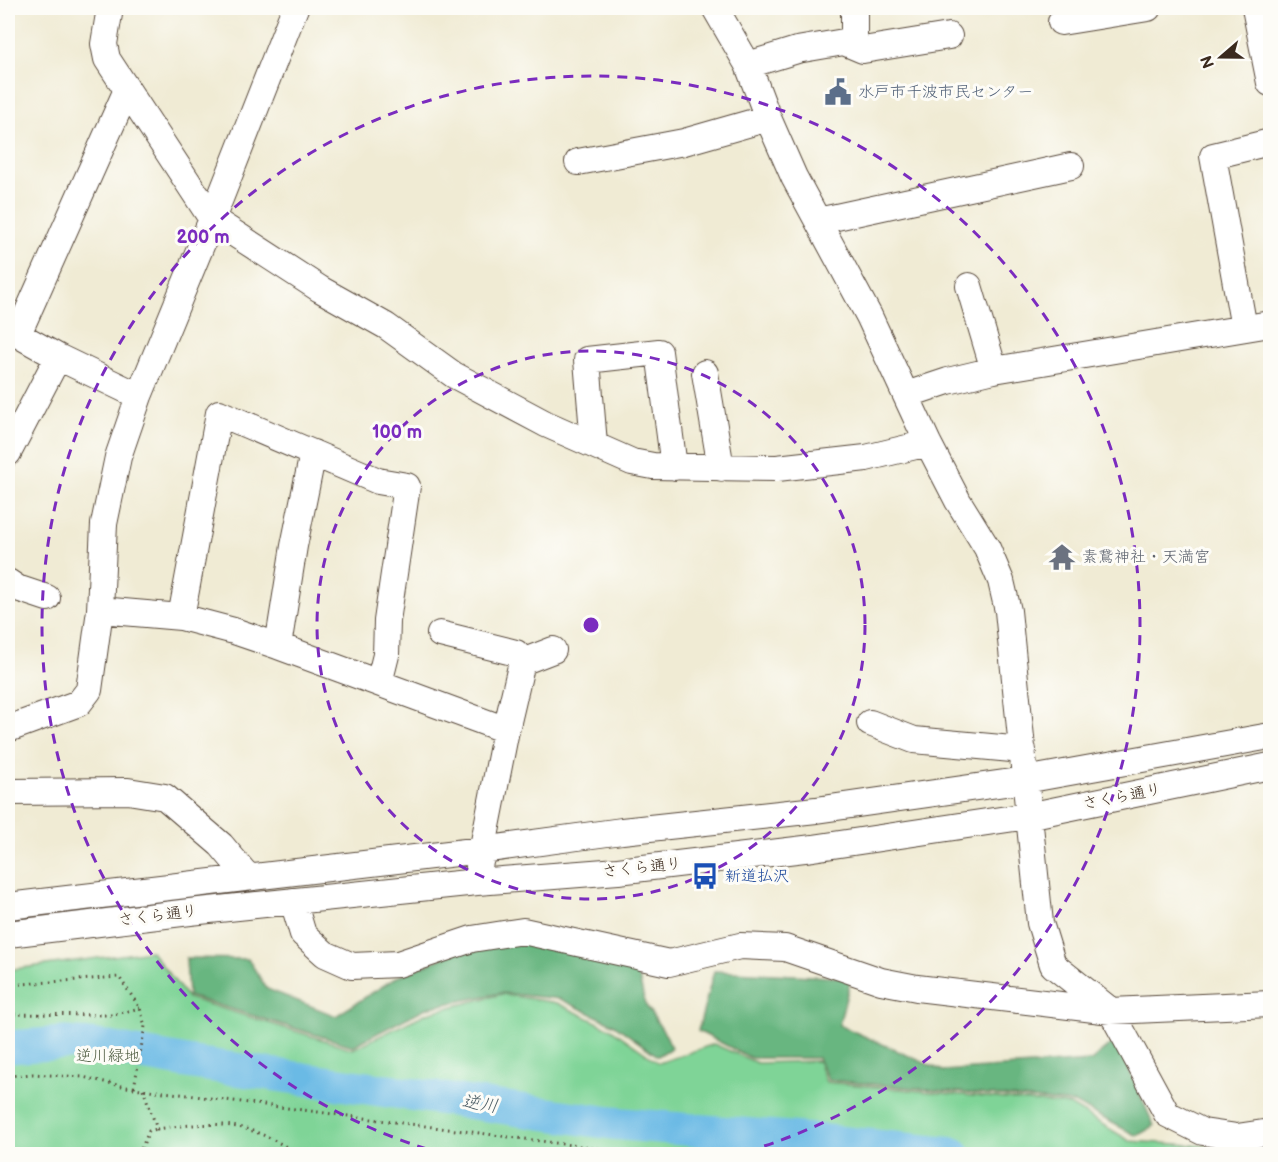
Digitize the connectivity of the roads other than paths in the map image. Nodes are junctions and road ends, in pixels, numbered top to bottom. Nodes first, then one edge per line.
1 (110, 8) edge
2 (295, 8) edge
3 (715, 8) edge
4 (854, 8) edge
5 (1148, 8) edge
6 (1255, 8) edge
7 (1060, 22) dead end
8 (949, 36) dead end
9 (854, 46) junction
10 (748, 65) junction
11 (1270, 83) edge
12 (126, 92) junction
13 (768, 118) junction
14 (1270, 142) edge
15 (578, 162) dead end
16 (1071, 166) dead end
17 (212, 219) junction
18 (818, 221) junction
19 (969, 286) dead end
20 (1270, 324) edge
21 (1244, 328) junction
22 (13, 332) edge
23 (58, 357) junction
24 (994, 370) junction
25 (705, 373) dead end
26 (906, 394) junction
27 (139, 396) junction
28 (928, 443) junction
29 (594, 444) junction
30 (8, 453) edge
31 (313, 453) junction
32 (674, 467) junction
33 (721, 468) junction
34 (8, 582) edge
35 (47, 598) dead end
36 (100, 610) junction
37 (181, 617) junction
38 (440, 634) dead end
39 (278, 646) junction
40 (553, 650) dead end
41 (522, 662) junction
42 (379, 683) junction
43 (870, 723) dead end
44 (8, 729) edge
45 (506, 730) junction
46 (1270, 736) edge
47 (1023, 750) junction
48 (1270, 766) edge
49 (1025, 780) junction
50 (8, 792) edge
51 (1028, 816) junction
52 (482, 850) junction
53 (248, 877) junction
54 (477, 882) junction
55 (293, 901) junction
56 (8, 906) edge
57 (8, 934) edge
58 (1270, 1004) edge
59 (1111, 1011) junction
60 (1270, 1132) edge

1 - 12 street
2 - 17 street
3 - 10 street
4 - 9 street
5 - 7 street
6 - 11 street
8 - 9 street
9 - 10 street
10 - 13 street
12 - 17 street
12 - 22 street
13 - 15 street
13 - 18 street
14 - 21 street
16 - 18 street
17 - 27 street
17 - 29 street
18 - 26 street
19 - 24 street
20 - 21 street
21 - 24 street
22 - 23 street
23 - 27 street
23 - 30 street
24 - 26 street
25 - 33 street
26 - 28 street
27 - 36 street
28 - 33 street
28 - 47 street
29 - 32 street
29 - 32 street
31 - 37 street
31 - 39 street
31 - 42 street
32 - 33 street
34 - 35 street
36 - 37 street
36 - 44 street
37 - 39 street
38 - 41 street
39 - 42 street
40 - 41 street
41 - 45 street
42 - 45 street
43 - 47 street
45 - 52 street
46 - 49 street, さくら通り
47 - 49 street
48 - 51 street, さくら通り
49 - 51 street
49 - 52 street, さくら通り
50 - 53 street
51 - 54 street, さくら通り
51 - 59 street
52 - 53 street, さくら通り
52 - 54 street
53 - 56 street, さくら通り
54 - 55 street, さくら通り
55 - 57 street, さくら通り
55 - 59 street
58 - 59 street
59 - 60 street

